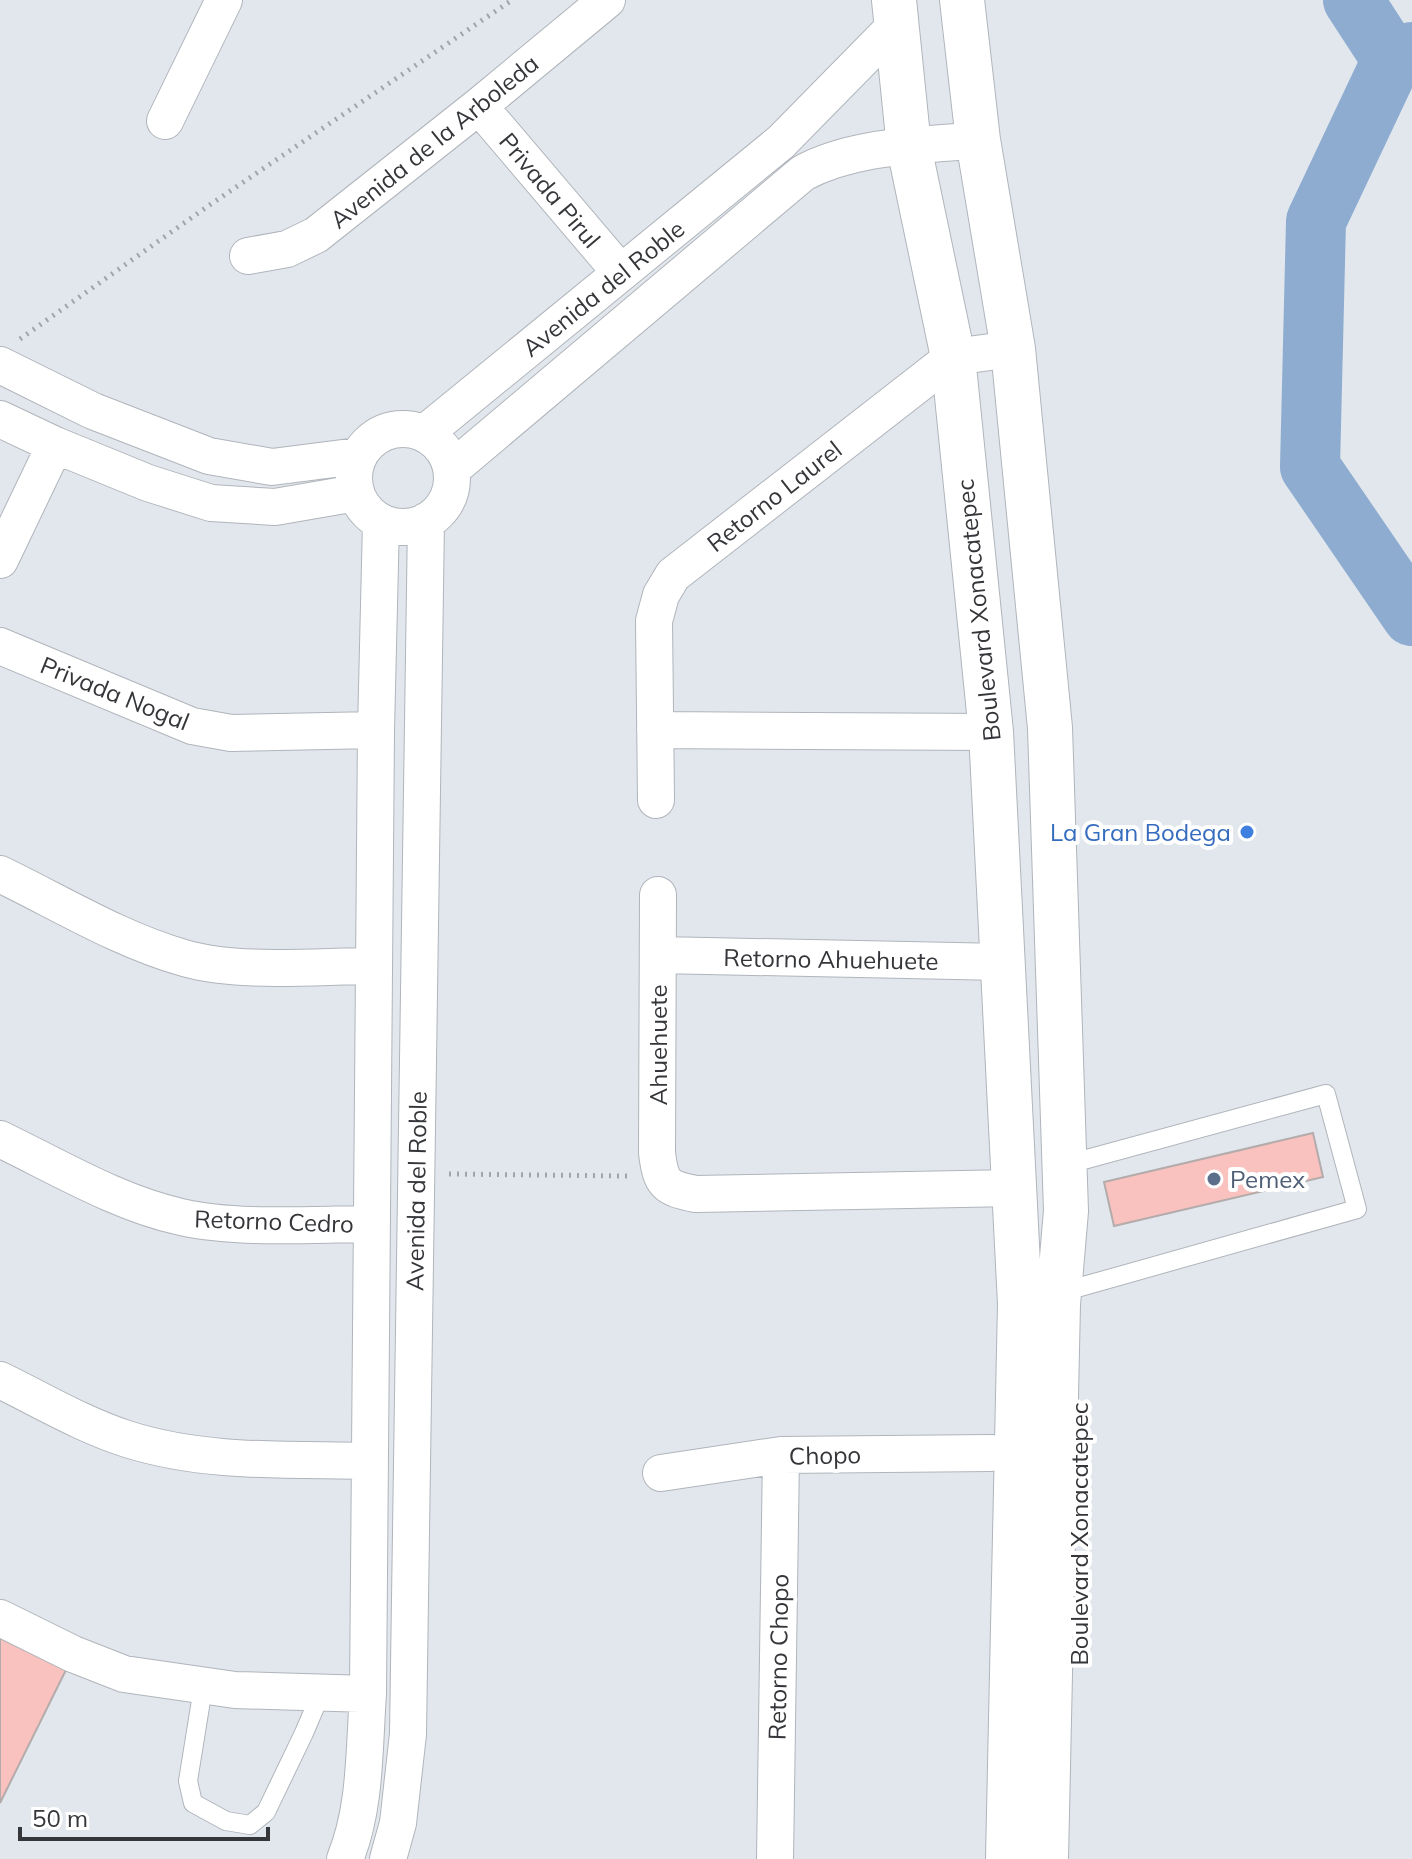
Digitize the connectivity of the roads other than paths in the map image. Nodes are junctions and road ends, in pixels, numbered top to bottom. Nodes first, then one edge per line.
1 (224, 0) edge
2 (607, 0) edge
3 (962, 0) edge
4 (895, 13) edge
5 (479, 106) junction
6 (165, 121) dead end
7 (978, 140) junction
8 (781, 142) junction
9 (909, 147) junction
10 (803, 173) junction
11 (248, 256) dead end
12 (621, 273) junction
13 (1013, 349) junction
14 (6, 355) edge
15 (953, 357) junction
16 (0, 419) edge
17 (425, 433) junction
18 (55, 445) junction
19 (358, 456) junction
20 (452, 469) junction
21 (356, 493) junction
22 (426, 521) junction
23 (381, 522) junction
24 (0, 560) edge
25 (0, 646) edge
26 (376, 730) junction
27 (655, 730) junction
28 (991, 732) junction
29 (656, 800) dead end
30 (0, 874) edge
31 (658, 895) dead end
32 (659, 955) junction
33 (1003, 962) junction
34 (374, 966) junction
35 (0, 1139) edge
36 (1065, 1165) junction
37 (1015, 1206) junction
38 (372, 1224) junction
39 (1053, 1299) junction
40 (0, 1380) edge
41 (991, 1453) junction
42 (781, 1455) junction
43 (369, 1461) junction
44 (661, 1473) dead end
45 (0, 1618) edge
46 (203, 1688) junction
47 (321, 1693) junction
48 (368, 1694) junction
49 (345, 1859) edge
50 (388, 1859) edge
51 (775, 1859) edge
52 (982, 1859) edge
53 (1008, 1859) edge
54 (1046, 1859) edge
55 (1077, 1859) edge

1 - 6 street
2 - 5 street, Avenida de la Arboleda
3 - 7 main road, Boulevard Xonacatepec
4 - 8 street, Avenida del Roble
4 - 9 main road, Boulevard Xonacatepec
5 - 11 street, Avenida de la Arboleda
5 - 12 street, Privada Pirul
7 - 9 street, Avenida del Roble
7 - 13 main road, Boulevard Xonacatepec
8 - 10 street
8 - 12 street, Avenida del Roble
9 - 10 street, Avenida del Roble
9 - 15 main road, Boulevard Xonacatepec
10 - 20 street, Avenida del Roble
12 - 17 street, Avenida del Roble
13 - 15 street
13 - 36 main road, Boulevard Xonacatepec
14 - 19 street
15 - 27 street, Retorno Laurel
15 - 28 main road, Boulevard Xonacatepec
16 - 18 street
17 - 19 street
17 - 20 street
18 - 21 street
18 - 24 street
19 - 21 street
20 - 22 street
21 - 23 street
22 - 23 street
22 - 50 street, Avenida del Roble
23 - 26 street, Avenida del Roble
25 - 26 street, Privada Nogal
26 - 34 street, Avenida del Roble
27 - 28 street
27 - 29 street, Retorno Laurel
28 - 33 main road, Boulevard Xonacatepec
30 - 34 street
31 - 32 street, Ahuehuete
32 - 33 street, Retorno Ahuehuete
32 - 37 street, Ahuehuete
33 - 37 main road, Boulevard Xonacatepec
34 - 38 street, Avenida del Roble
35 - 38 street, Retorno Cedro
36 - 39 main road, Boulevard Xonacatepec
36 - 39 lane
37 - 39 main road, Boulevard Xonacatepec
37 - 41 main road, Boulevard Xonacatepec
38 - 43 street, Avenida del Roble
39 - 53 main road, Boulevard Xonacatepec
39 - 54 main road, Boulevard Xonacatepec
39 - 55 main road, Boulevard Xonacatepec
40 - 43 street
41 - 42 street, Chopo
41 - 52 main road, Boulevard Xonacatepec
42 - 44 street, Chopo
42 - 51 street, Retorno Chopo
43 - 48 street, Avenida del Roble
45 - 46 street
46 - 47 street
46 - 47 lane
47 - 48 street
48 - 49 street, Avenida del Roble

